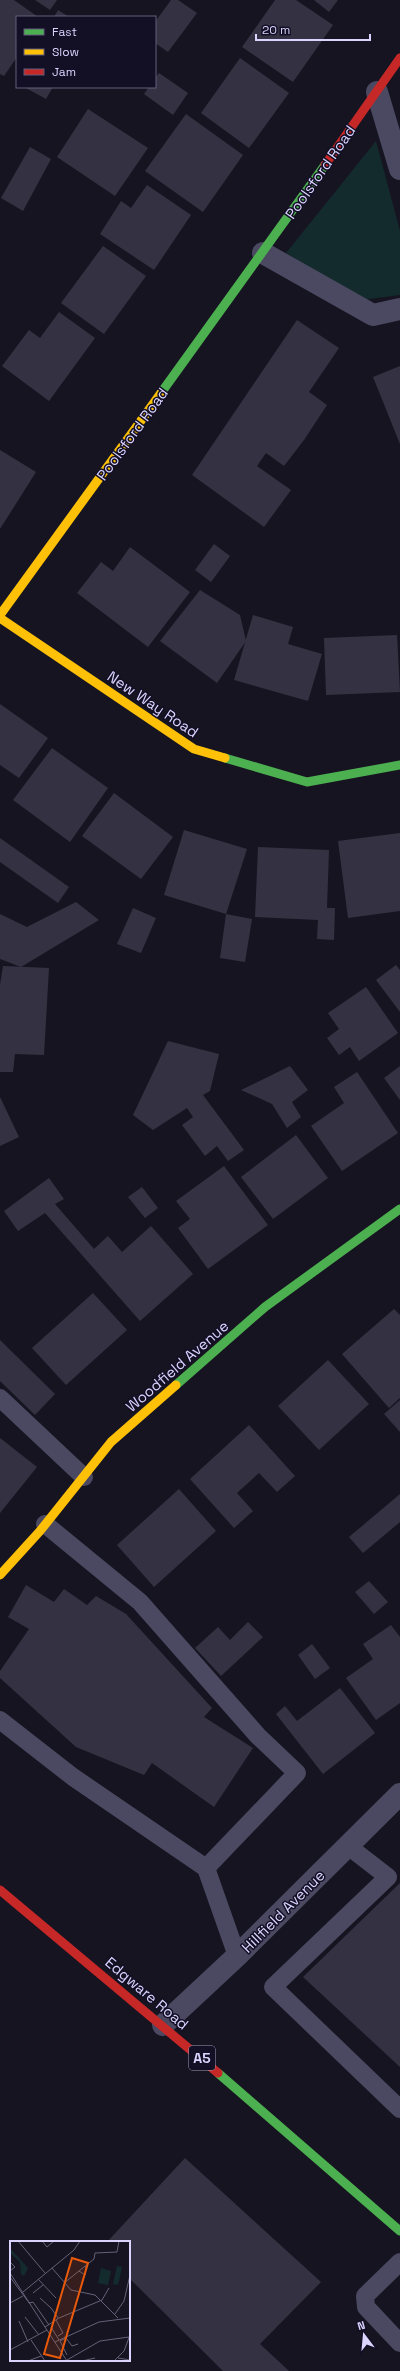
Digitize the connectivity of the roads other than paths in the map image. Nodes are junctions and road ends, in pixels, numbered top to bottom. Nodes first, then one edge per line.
1 (400, 58) edge
2 (377, 92) junction
3 (400, 169) edge
4 (263, 253) junction
5 (400, 309) edge
6 (0, 615) edge
7 (0, 618) edge
8 (400, 765) edge
9 (400, 1209) edge
10 (0, 1398) edge
11 (84, 1477) junction
12 (45, 1524) junction
13 (0, 1575) edge
14 (0, 1720) edge
15 (400, 1794) edge
16 (348, 1846) junction
17 (206, 1868) junction
18 (394, 1873) edge
19 (0, 1890) edge
20 (237, 1956) junction
21 (163, 2025) junction
22 (400, 2110) edge
23 (400, 2231) edge
24 (400, 2262) edge
25 (400, 2343) edge

1 - 2 street, Poolsford Road
2 - 3 street
2 - 4 street, Poolsford Road
4 - 5 street
4 - 6 street, Poolsford Road
7 - 8 street, New Way Road
9 - 11 street, Woodfield Avenue
10 - 11 lane
11 - 12 street, Woodfield Avenue
12 - 13 street, Woodfield Avenue
12 - 17 lane
14 - 17 lane
15 - 16 street, Hillfield Avenue
16 - 18 lane
16 - 20 street, Hillfield Avenue
17 - 20 lane
18 - 22 lane
19 - 21 street, Edgware Road / A5
20 - 21 street, Hillfield Avenue
21 - 23 street, Edgware Road / A5
24 - 25 lane

